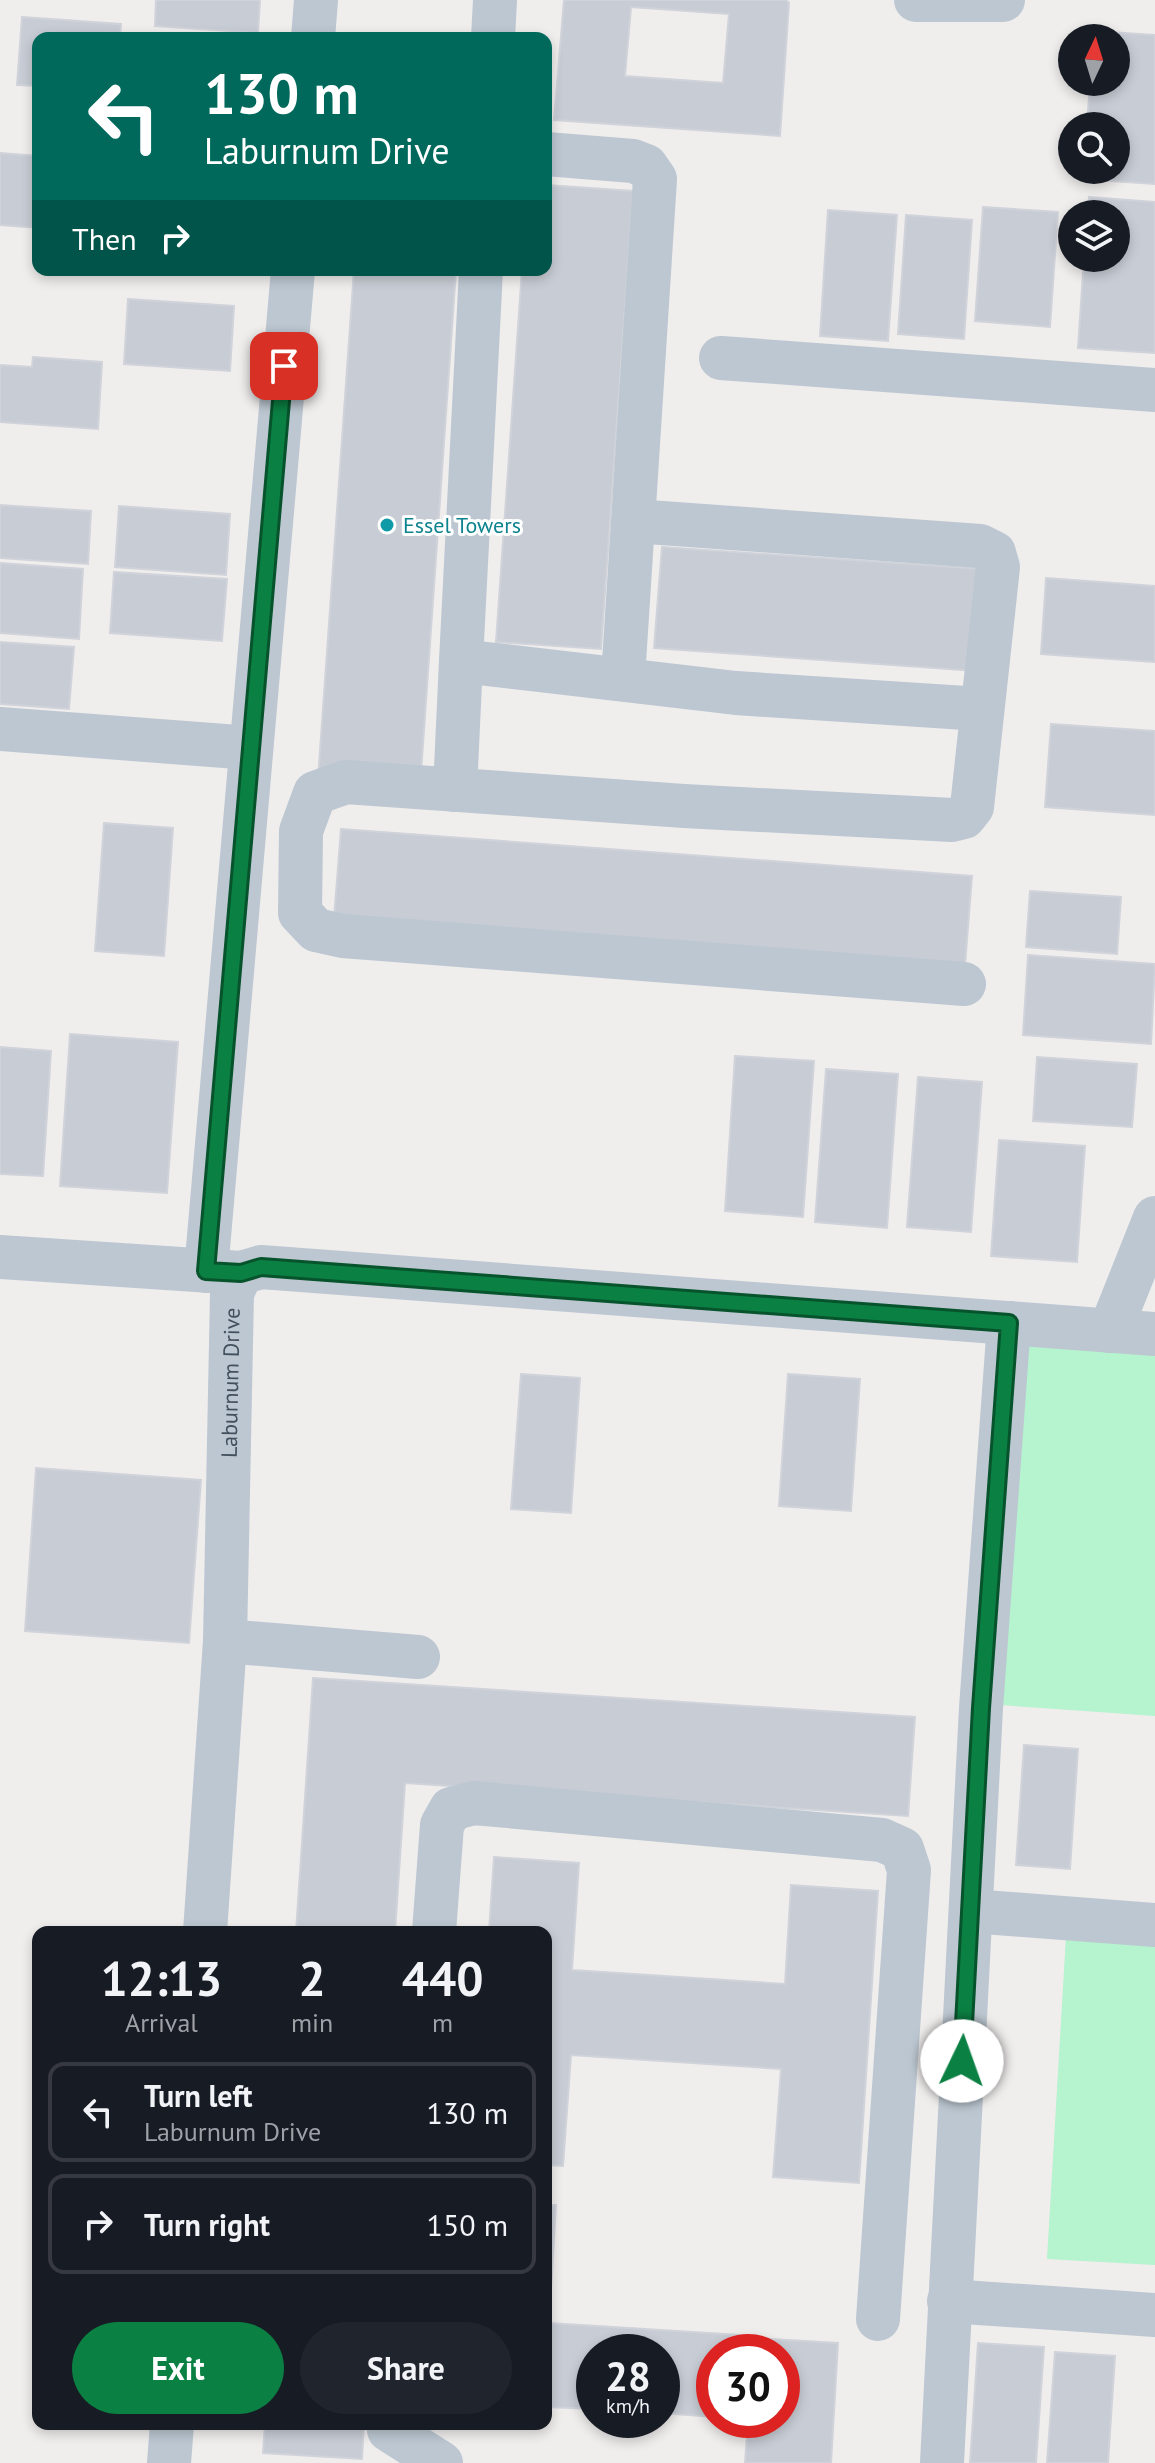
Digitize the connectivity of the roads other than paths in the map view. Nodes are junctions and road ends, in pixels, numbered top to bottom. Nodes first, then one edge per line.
1 (316, 0) edge
2 (495, 0) edge
3 (916, 0) edge
4 (1003, 0) edge
5 (313, 32) edge
6 (493, 32) edge
7 (552, 154) edge
8 (292, 276) edge
9 (481, 276) edge
10 (721, 358) dead end
11 (1155, 390) edge
12 (634, 521) junction
13 (461, 661) junction
14 (623, 678) junction
15 (981, 709) junction
16 (0, 729) edge
17 (251, 748) junction
18 (455, 790) junction
19 (964, 984) dead end
20 (1155, 1218) edge
21 (0, 1257) edge
22 (224, 1272) junction
23 (1009, 1323) junction
24 (1110, 1331) junction
25 (1155, 1334) edge
26 (225, 1641) junction
27 (418, 1657) dead end
28 (971, 1911) junction
29 (1155, 1925) edge
30 (205, 1926) edge
31 (434, 1926) edge
32 (949, 2301) junction
33 (1155, 2315) edge
34 (878, 2319) dead end
35 (172, 2430) edge
36 (385, 2439) edge
37 (169, 2463) edge
38 (441, 2463) edge
39 (942, 2463) edge

1 - 5 street
2 - 6 street
3 - 4 street
7 - 12 street
8 - 17 street, Laburnum Drive
9 - 13 street
10 - 11 street
12 - 14 street
12 - 15 street
13 - 14 street
13 - 18 street
14 - 15 street
15 - 18 street
16 - 17 street
17 - 22 street, Laburnum Drive
18 - 19 street
20 - 24 street
21 - 22 street
22 - 23 street
22 - 26 street, Laburnum Drive
23 - 24 street
23 - 28 street
24 - 25 street
26 - 27 street
26 - 30 street, Laburnum Drive
28 - 29 street
28 - 32 street
31 - 34 street
32 - 33 street
32 - 39 street
35 - 37 street
36 - 38 street

